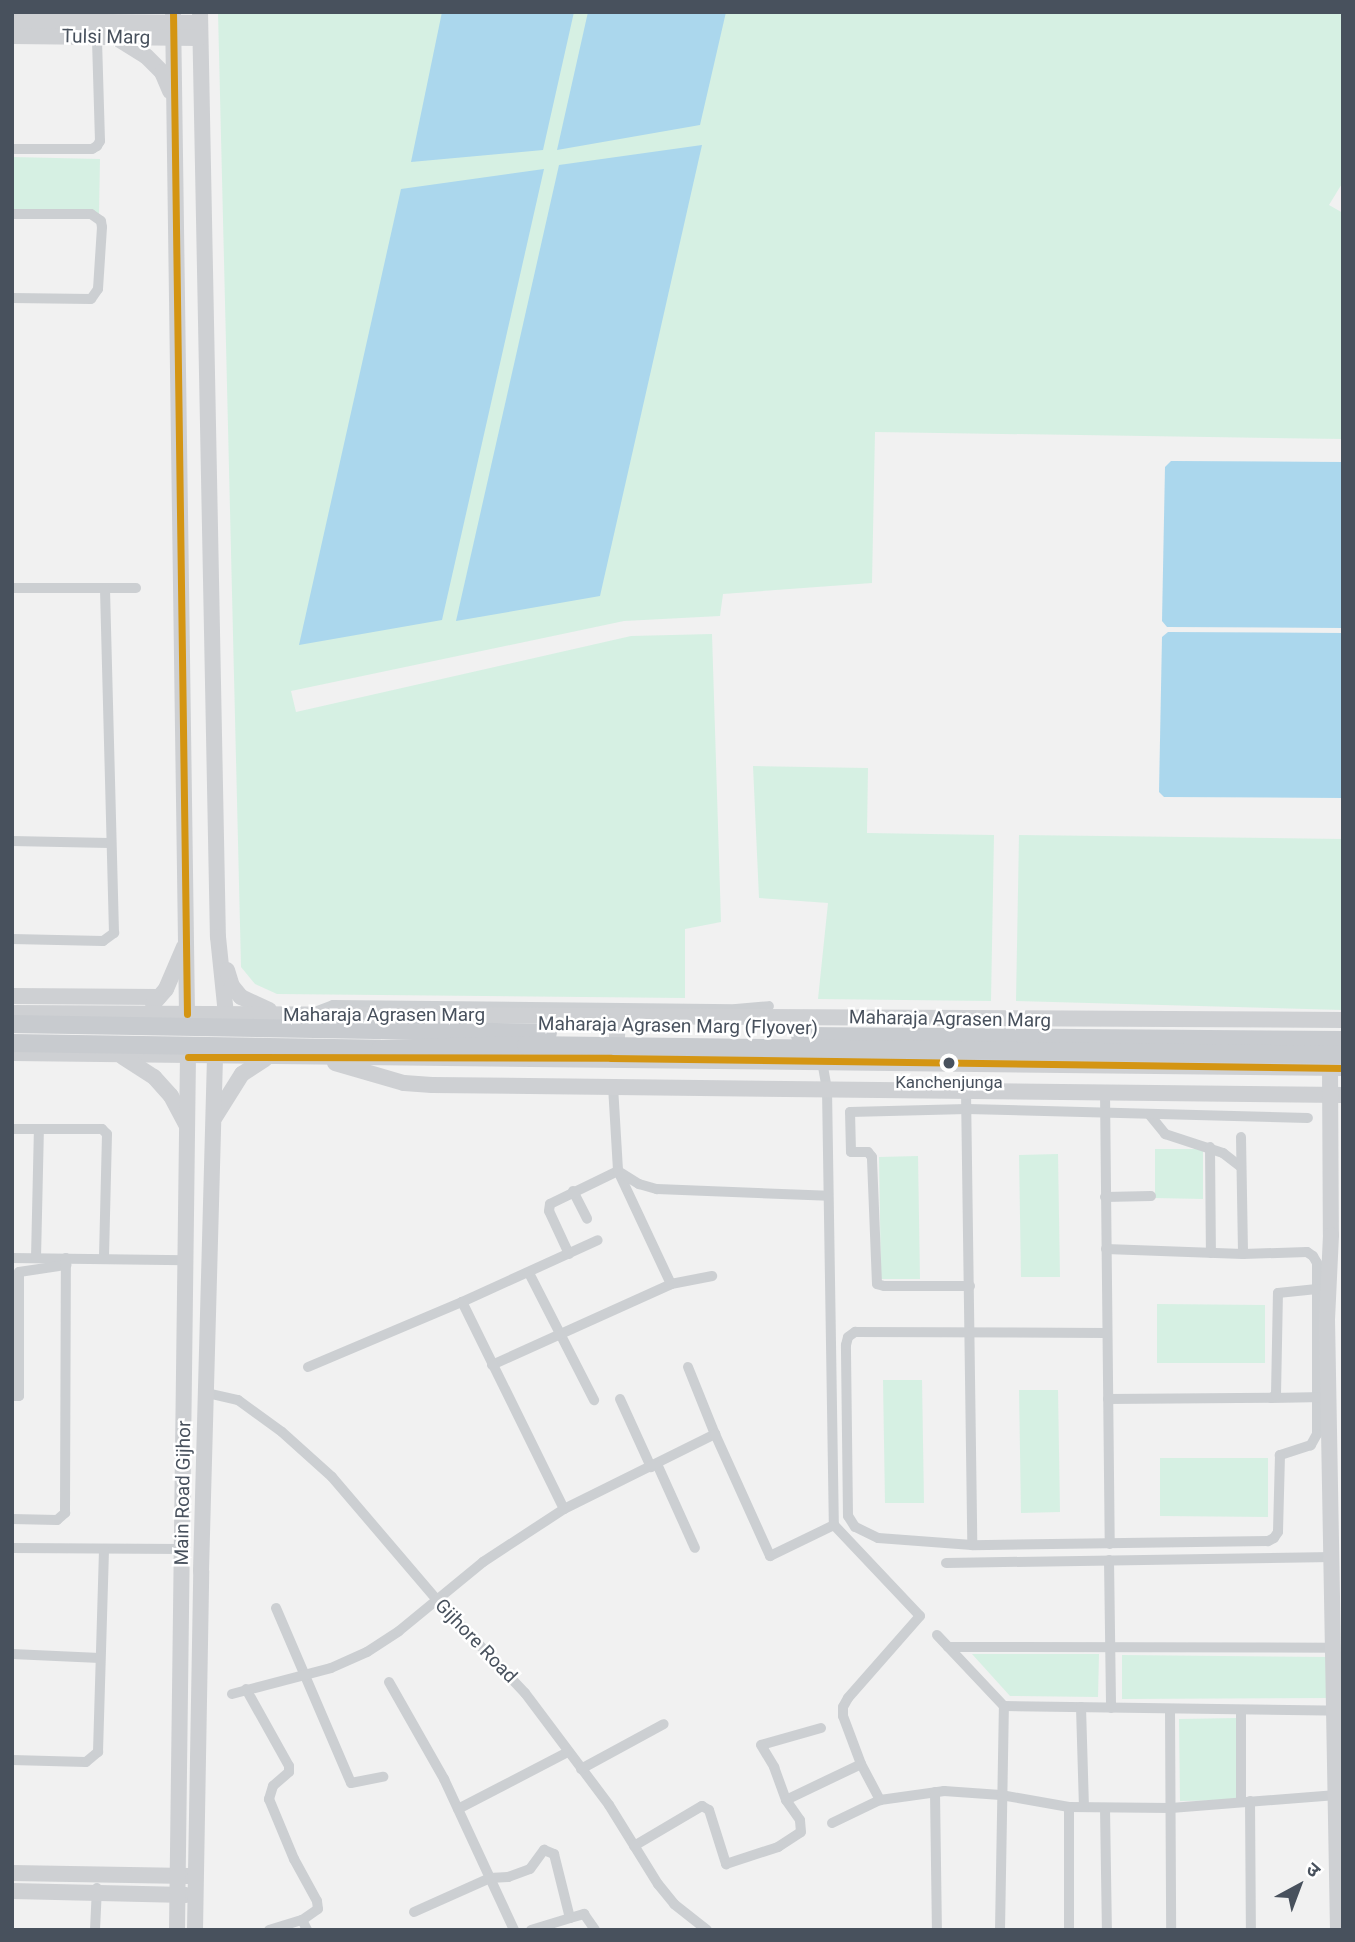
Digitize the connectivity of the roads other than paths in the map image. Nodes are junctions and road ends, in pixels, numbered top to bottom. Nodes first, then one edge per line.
1 (143, 12) edge
2 (12, 21) edge
3 (124, 22) junction
4 (172, 24) edge
5 (200, 24) edge
6 (12, 36) edge
7 (97, 37) junction
8 (115, 37) junction
9 (173, 97) junction
10 (12, 149) edge
11 (12, 214) edge
12 (12, 298) edge
13 (12, 588) edge
14 (136, 588) dead end
15 (105, 589) junction
16 (12, 841) edge
17 (109, 843) junction
18 (188, 938) junction
19 (12, 939) edge
20 (219, 947) junction
21 (12, 996) edge
22 (159, 997) junction
23 (768, 1006) dead end
24 (798, 1010) dead end
25 (12, 1013) edge
26 (121, 1014) junction
27 (187, 1014) junction
28 (226, 1014) junction
29 (281, 1015) junction
30 (309, 1015) junction
31 (618, 1015) junction
32 (1343, 1018) edge
33 (962, 1019) junction
34 (12, 1024) edge
35 (1343, 1040) edge
36 (12, 1043) edge
37 (12, 1053) edge
38 (119, 1055) junction
39 (188, 1057) junction
40 (316, 1057) junction
41 (215, 1058) junction
42 (267, 1058) junction
43 (616, 1058) junction
44 (822, 1061) junction
45 (12, 1063) edge
46 (961, 1063) junction
47 (1339, 1063) edge
48 (140, 1065) junction
49 (613, 1086) junction
50 (827, 1089) junction
51 (966, 1091) junction
52 (1105, 1092) junction
53 (1337, 1095) edge
54 (967, 1109) junction
55 (1104, 1113) junction
56 (1149, 1114) junction
57 (1308, 1118) dead end
58 (211, 1126) junction
59 (12, 1129) edge
60 (188, 1129) junction
61 (39, 1130) junction
62 (1241, 1137) dead end
63 (1210, 1147) junction
64 (1241, 1167) junction
65 (618, 1171) junction
66 (573, 1191) junction
67 (828, 1196) junction
68 (1151, 1196) dead end
69 (1105, 1197) junction
70 (587, 1219) dead end
71 (598, 1240) dead end
72 (1106, 1249) junction
73 (1211, 1253) junction
74 (569, 1254) junction
75 (1243, 1254) junction
76 (12, 1258) edge
77 (36, 1258) junction
78 (104, 1259) junction
79 (186, 1260) junction
80 (66, 1262) junction
81 (529, 1273) junction
82 (712, 1276) dead end
83 (671, 1284) junction
84 (970, 1286) junction
85 (1317, 1289) junction
86 (462, 1302) junction
87 (560, 1332) junction
88 (1106, 1332) junction
89 (971, 1333) junction
90 (492, 1365) junction
91 (308, 1367) dead end
92 (688, 1367) dead end
93 (207, 1393) junction
94 (12, 1395) edge
95 (1271, 1398) junction
96 (1323, 1398) junction
97 (620, 1399) dead end
98 (1108, 1399) junction
99 (594, 1400) dead end
100 (715, 1434) junction
101 (654, 1465) junction
102 (564, 1509) junction
103 (12, 1519) edge
104 (834, 1525) junction
105 (1110, 1544) junction
106 (972, 1545) junction
107 (12, 1548) edge
108 (695, 1548) dead end
109 (104, 1549) junction
110 (182, 1549) junction
111 (1333, 1557) junction
112 (1109, 1560) junction
113 (946, 1563) dead end
114 (437, 1600) junction
115 (276, 1608) dead end
116 (937, 1635) dead end
117 (948, 1647) junction
118 (1110, 1648) junction
119 (1335, 1648) junction
120 (12, 1654) edge
121 (100, 1658) junction
122 (303, 1675) junction
123 (389, 1682) dead end
124 (246, 1689) junction
125 (232, 1694) dead end
126 (1004, 1706) junction
127 (1081, 1707) junction
128 (1111, 1708) junction
129 (1170, 1709) junction
130 (1241, 1710) junction
131 (1339, 1711) edge
132 (664, 1724) dead end
133 (821, 1728) dead end
134 (568, 1752) junction
135 (12, 1760) edge
136 (861, 1764) junction
137 (581, 1769) junction
138 (383, 1777) dead end
139 (935, 1792) junction
140 (1000, 1795) junction
141 (1336, 1795) junction
142 (786, 1800) junction
143 (880, 1800) junction
144 (1245, 1801) junction
145 (1069, 1807) junction
146 (1084, 1807) junction
147 (1105, 1808) junction
148 (1171, 1808) junction
149 (458, 1809) junction
150 (832, 1823) dead end
151 (634, 1846) junction
152 (12, 1873) edge
153 (98, 1875) junction
154 (178, 1875) junction
155 (197, 1876) junction
156 (490, 1878) junction
157 (12, 1891) edge
158 (96, 1892) junction
159 (177, 1895) junction
160 (195, 1896) junction
161 (414, 1912) dead end
162 (570, 1918) junction
163 (304, 1925) edge
164 (704, 1929) edge
165 (95, 1930) edge
166 (177, 1930) edge
167 (195, 1930) edge
168 (269, 1930) edge
169 (514, 1930) edge
170 (531, 1930) edge
171 (594, 1930) edge
172 (937, 1930) edge
173 (1000, 1930) edge
174 (1069, 1930) edge
175 (1107, 1930) edge
176 (1171, 1930) edge
177 (1251, 1930) edge
178 (1338, 1930) edge

1 - 3 street
2 - 3 street, Tulsi Marg
3 - 4 street, Tulsi Marg
4 - 5 street, Tulsi Marg
4 - 8 street, Tulsi Marg
4 - 9 street
5 - 20 street
6 - 7 street, Tulsi Marg
7 - 8 street, Tulsi Marg
7 - 10 street
8 - 9 street
9 - 18 street
11 - 12 street
13 - 15 street
14 - 15 street
15 - 17 street
16 - 17 street
17 - 19 street
18 - 22 street
18 - 27 street
20 - 28 street
20 - 29 street
21 - 22 street
22 - 26 street
23 - 30 street
24 - 32 street
25 - 26 street, Maharaja Agrasen Marg
26 - 27 street, Maharaja Agrasen Marg
27 - 28 street, Maharaja Agrasen Marg
28 - 29 street, Maharaja Agrasen Marg
29 - 30 street, Maharaja Agrasen Marg
30 - 31 street, Maharaja Agrasen Marg
31 - 33 street, Maharaja Agrasen Marg
31 - 43 street
32 - 33 street, Maharaja Agrasen Marg
33 - 46 street
34 - 35 main road, Maharaja Agrasen Marg (Flyover), bridge
36 - 47 main road, Maharaja Agrasen Marg (Flyover), bridge
37 - 38 street
38 - 39 street
38 - 48 street
39 - 41 street
39 - 60 street, Main Road Gijhor
40 - 42 street
40 - 43 street
40 - 49 street
41 - 42 street
41 - 58 street, Main Road Gijhor
42 - 58 street
43 - 44 street
44 - 46 street
44 - 50 street
45 - 48 street
46 - 47 street
47 - 53 street
48 - 60 street
49 - 50 street
49 - 65 street
50 - 51 street
50 - 67 street
51 - 52 street
51 - 54 street
52 - 53 street
52 - 55 street
53 - 96 street
54 - 55 street
54 - 84 street
54 - 84 street
55 - 56 street
55 - 69 street
56 - 57 street
56 - 63 street
58 - 93 street, Main Road Gijhor
59 - 61 street
60 - 79 street, Main Road Gijhor
61 - 77 street
61 - 78 street
62 - 64 street
63 - 64 street
63 - 73 street
64 - 75 street
65 - 66 street
65 - 67 street
65 - 83 street
66 - 70 street
66 - 74 street
67 - 104 street
68 - 69 street
69 - 72 street
71 - 74 street
72 - 73 street
72 - 88 street
73 - 75 street
74 - 81 street
75 - 85 street
76 - 77 street
77 - 80 street
78 - 79 street
78 - 80 street
79 - 110 street, Main Road Gijhor
80 - 94 street
80 - 103 street
81 - 86 street
81 - 87 street
82 - 83 street
83 - 87 street
84 - 89 street
85 - 95 street
85 - 96 street
86 - 90 street
86 - 91 street
87 - 90 street
87 - 99 street
88 - 89 street
88 - 98 street
89 - 106 street
89 - 106 street
90 - 102 street
92 - 100 street
93 - 114 street, Gijhore Road
93 - 155 street, Main Road Gijhor
95 - 96 street
95 - 98 street
96 - 105 street
96 - 111 street
97 - 101 street
98 - 105 street
100 - 101 street
100 - 104 street
101 - 102 street
101 - 108 street
102 - 114 street
104 - 136 street
105 - 106 street
107 - 109 street
109 - 110 street
109 - 121 street
110 - 154 street, Main Road Gijhor
111 - 112 street
111 - 119 street
112 - 113 street
112 - 118 street
114 - 122 street
114 - 134 street, Gijhore Road
115 - 122 street
116 - 117 street
117 - 118 street
117 - 126 street
118 - 119 street
118 - 128 street
119 - 131 street
120 - 121 street
121 - 135 street
122 - 124 street
122 - 138 street
123 - 149 street
124 - 125 street
124 - 163 street
126 - 127 street
126 - 140 street
127 - 128 street
127 - 146 street
128 - 129 street
129 - 130 street
129 - 148 street
130 - 131 street
130 - 144 street
131 - 141 street
132 - 137 street
133 - 142 street
134 - 137 street, Gijhore Road
134 - 149 street
136 - 142 street
136 - 143 street
137 - 151 street, Gijhore Road
139 - 140 street
139 - 143 street
139 - 172 street
140 - 145 street
140 - 173 street
141 - 144 street
141 - 178 street
142 - 151 street
143 - 150 street
144 - 148 street
144 - 177 street
145 - 146 street
145 - 174 street
146 - 147 street
147 - 148 street
147 - 175 street
148 - 176 street
149 - 156 street
151 - 164 street, Gijhore Road
152 - 153 street
153 - 154 street
153 - 158 street
154 - 155 street
154 - 159 street, Main Road Gijhor
155 - 160 street, Main Road Gijhor
156 - 161 street
156 - 162 street
156 - 169 street
157 - 158 street
158 - 159 street
158 - 165 street
159 - 160 street
159 - 166 street, Main Road Gijhor
160 - 167 street, Main Road Gijhor
162 - 170 street
162 - 171 street
163 - 168 street

